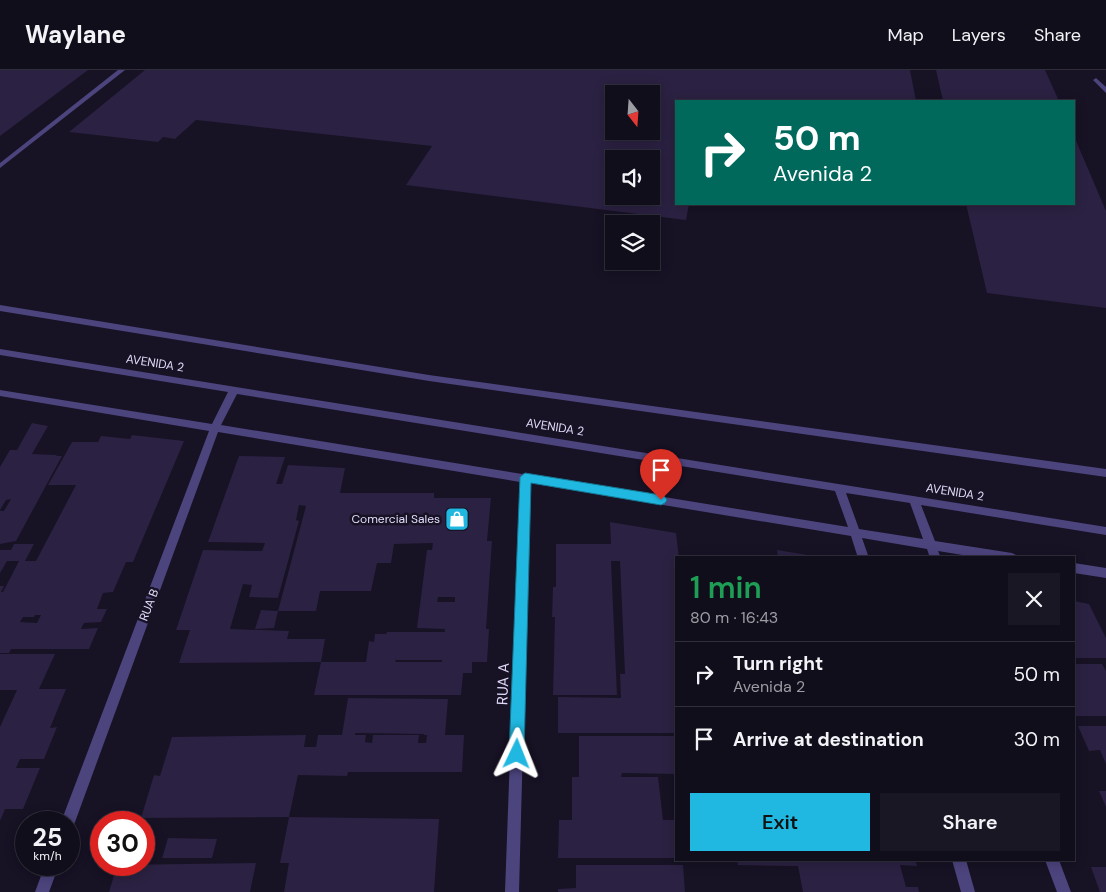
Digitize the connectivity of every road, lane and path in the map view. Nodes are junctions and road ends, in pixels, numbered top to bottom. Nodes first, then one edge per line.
1 (122, 70) edge
2 (1096, 80) dead end
3 (1106, 91) edge
4 (0, 166) edge
5 (0, 308) edge
6 (0, 352) edge
7 (234, 390) junction
8 (0, 393) edge
9 (215, 428) junction
10 (1106, 473) edge
11 (525, 477) junction
12 (839, 488) junction
13 (912, 499) junction
14 (1106, 530) edge
15 (855, 533) junction
16 (931, 544) junction
17 (863, 556) edge
18 (935, 556) edge
19 (1000, 556) edge
20 (1075, 568) edge
21 (1106, 573) edge
22 (72, 811) edge
23 (959, 861) edge
24 (1052, 861) edge
25 (48, 876) edge
26 (42, 892) edge
27 (512, 892) edge
28 (968, 892) edge
29 (1064, 892) edge

1 - 4 street
2 - 3 street
5 - 10 street
6 - 7 street, AVENIDA 2
7 - 9 street, RUA B
7 - 12 street, AVENIDA 2
8 - 9 street
9 - 11 street
9 - 22 street, RUA B
11 - 15 street
11 - 27 street, RUA A
12 - 13 street, AVENIDA 2
12 - 15 street
13 - 14 street, AVENIDA 2
13 - 16 street
15 - 16 street
15 - 17 street
16 - 18 street
16 - 19 street
20 - 21 street
23 - 28 street
24 - 29 street
25 - 26 street

